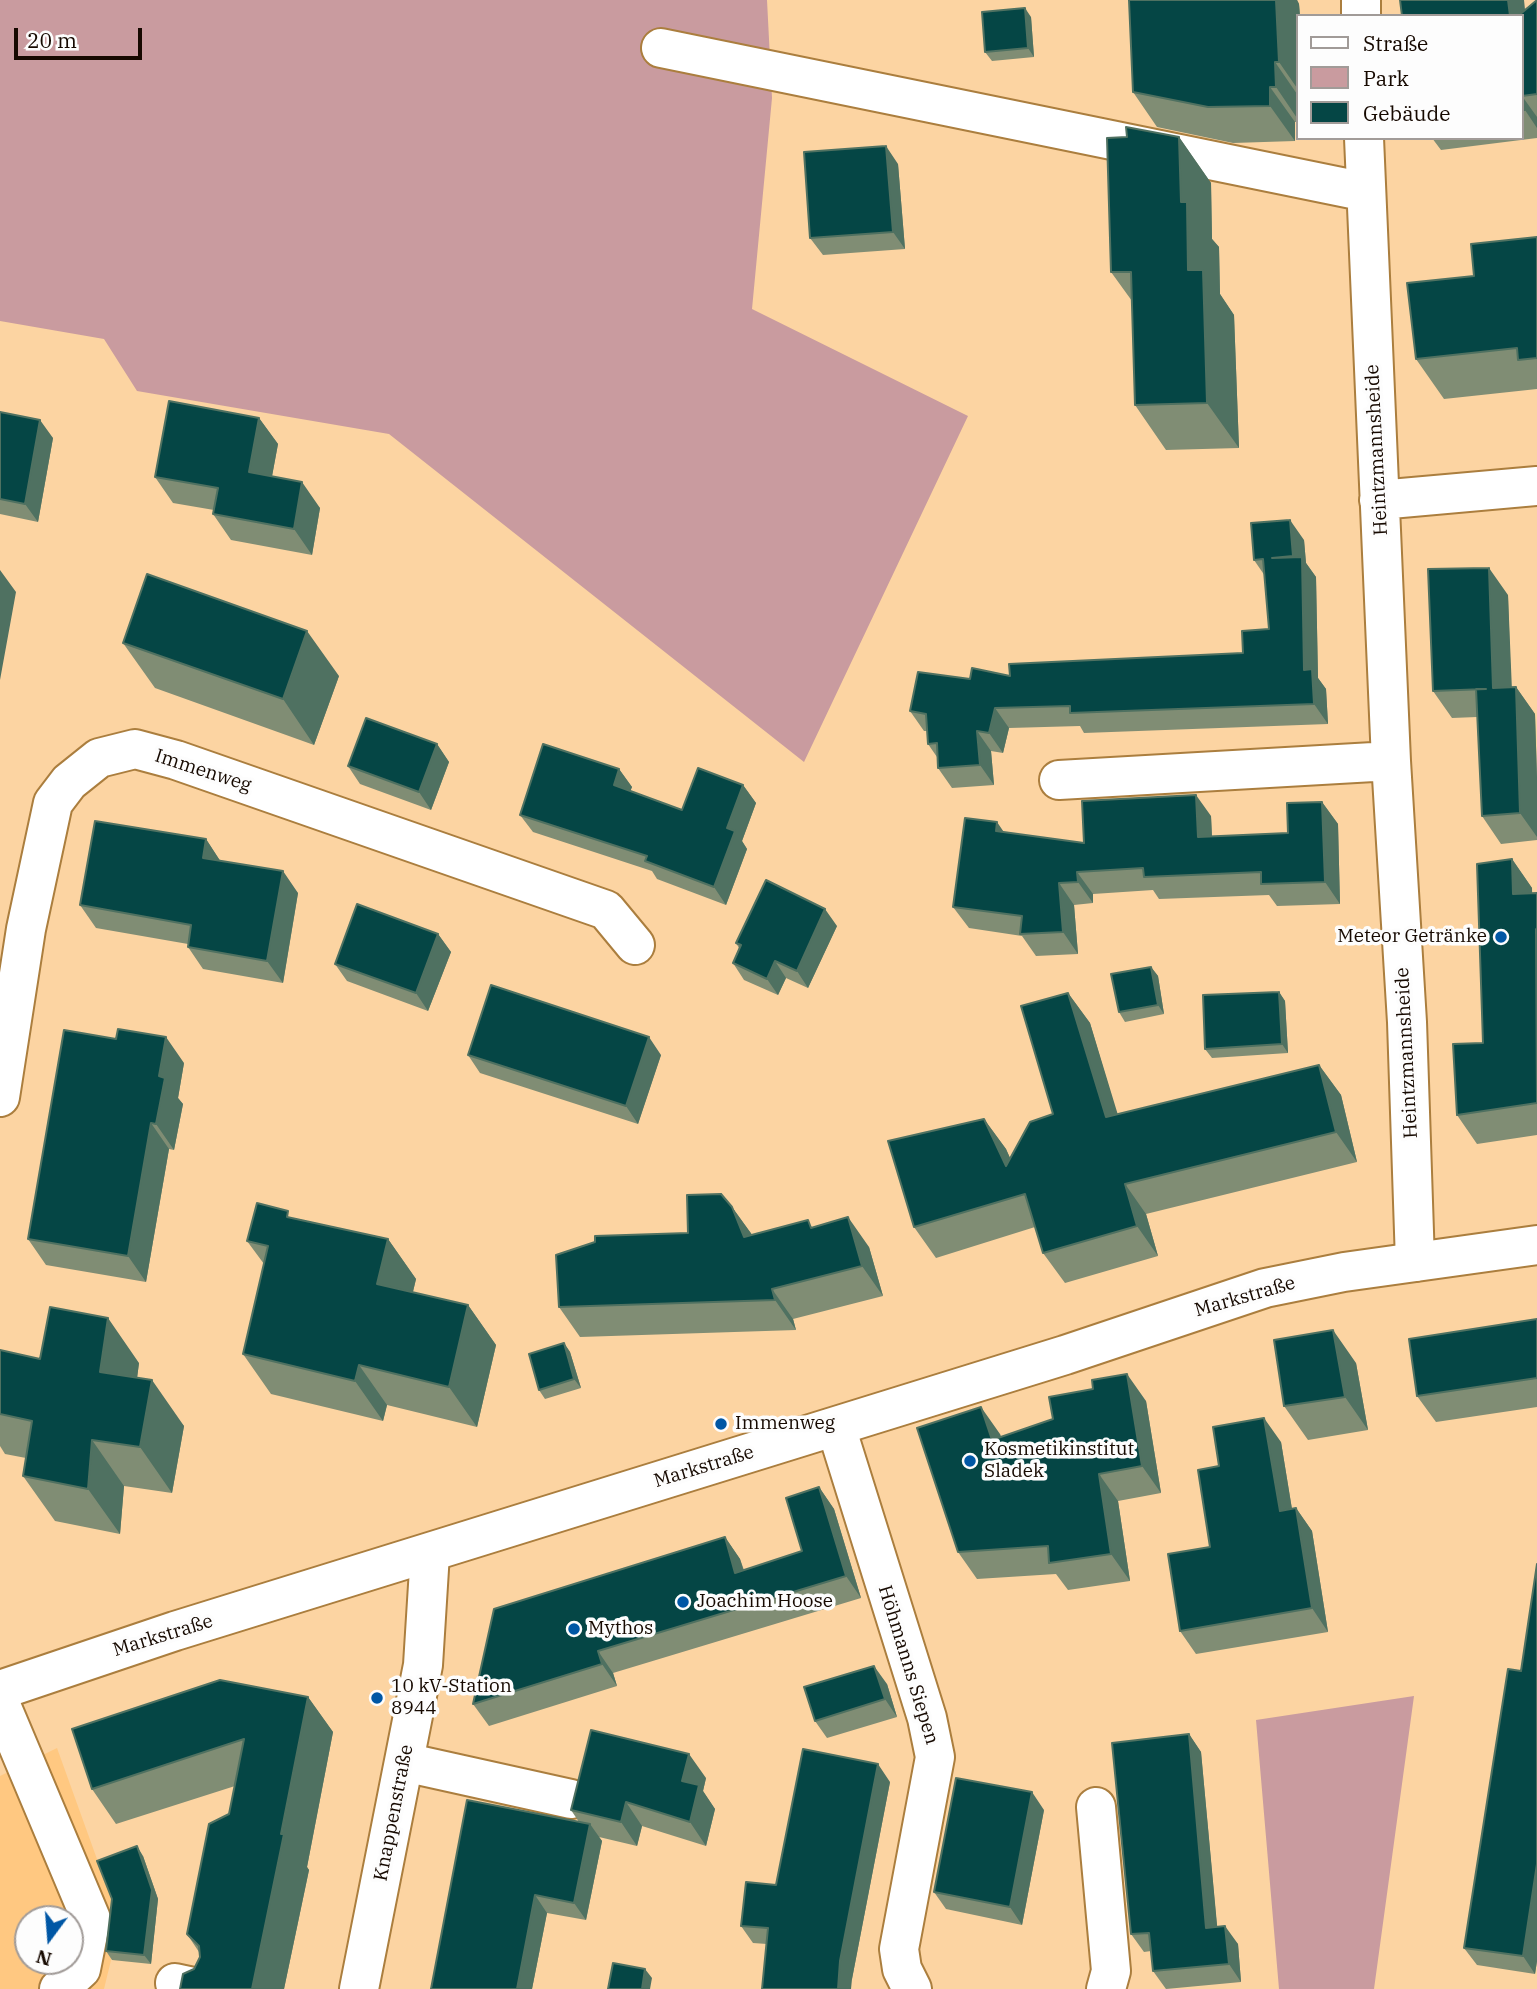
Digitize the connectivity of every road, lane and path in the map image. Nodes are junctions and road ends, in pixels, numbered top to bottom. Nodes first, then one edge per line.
1 (661, 48) dead end
2 (1364, 140) edge
3 (1366, 192) junction
4 (1537, 486) edge
5 (1379, 500) junction
6 (1391, 761) junction
7 (1059, 780) dead end
8 (635, 945) dead end
9 (0, 1097) edge
10 (1537, 1245) edge
11 (1415, 1262) junction
12 (835, 1427) junction
13 (430, 1553) junction
14 (0, 1690) edge
15 (0, 1703) edge
16 (404, 1762) junction
17 (571, 1799) edge
18 (1096, 1807) dead end
19 (913, 1988) edge
20 (59, 1989) edge
21 (359, 1989) edge
22 (1106, 1989) edge

1 - 3 street
2 - 3 street, Heintzmannsheide
3 - 5 street, Heintzmannsheide
4 - 5 street
5 - 6 street, Heintzmannsheide
6 - 7 street
6 - 11 street, Heintzmannsheide
8 - 9 street, Immenweg
10 - 11 street, Markstraße
11 - 12 street, Markstraße
12 - 13 street, Markstraße
12 - 19 street, Höhmanns Siepen
13 - 14 street, Markstraße
13 - 16 street, Knappenstraße
15 - 20 street
16 - 17 street
16 - 21 street, Knappenstraße
18 - 22 street

